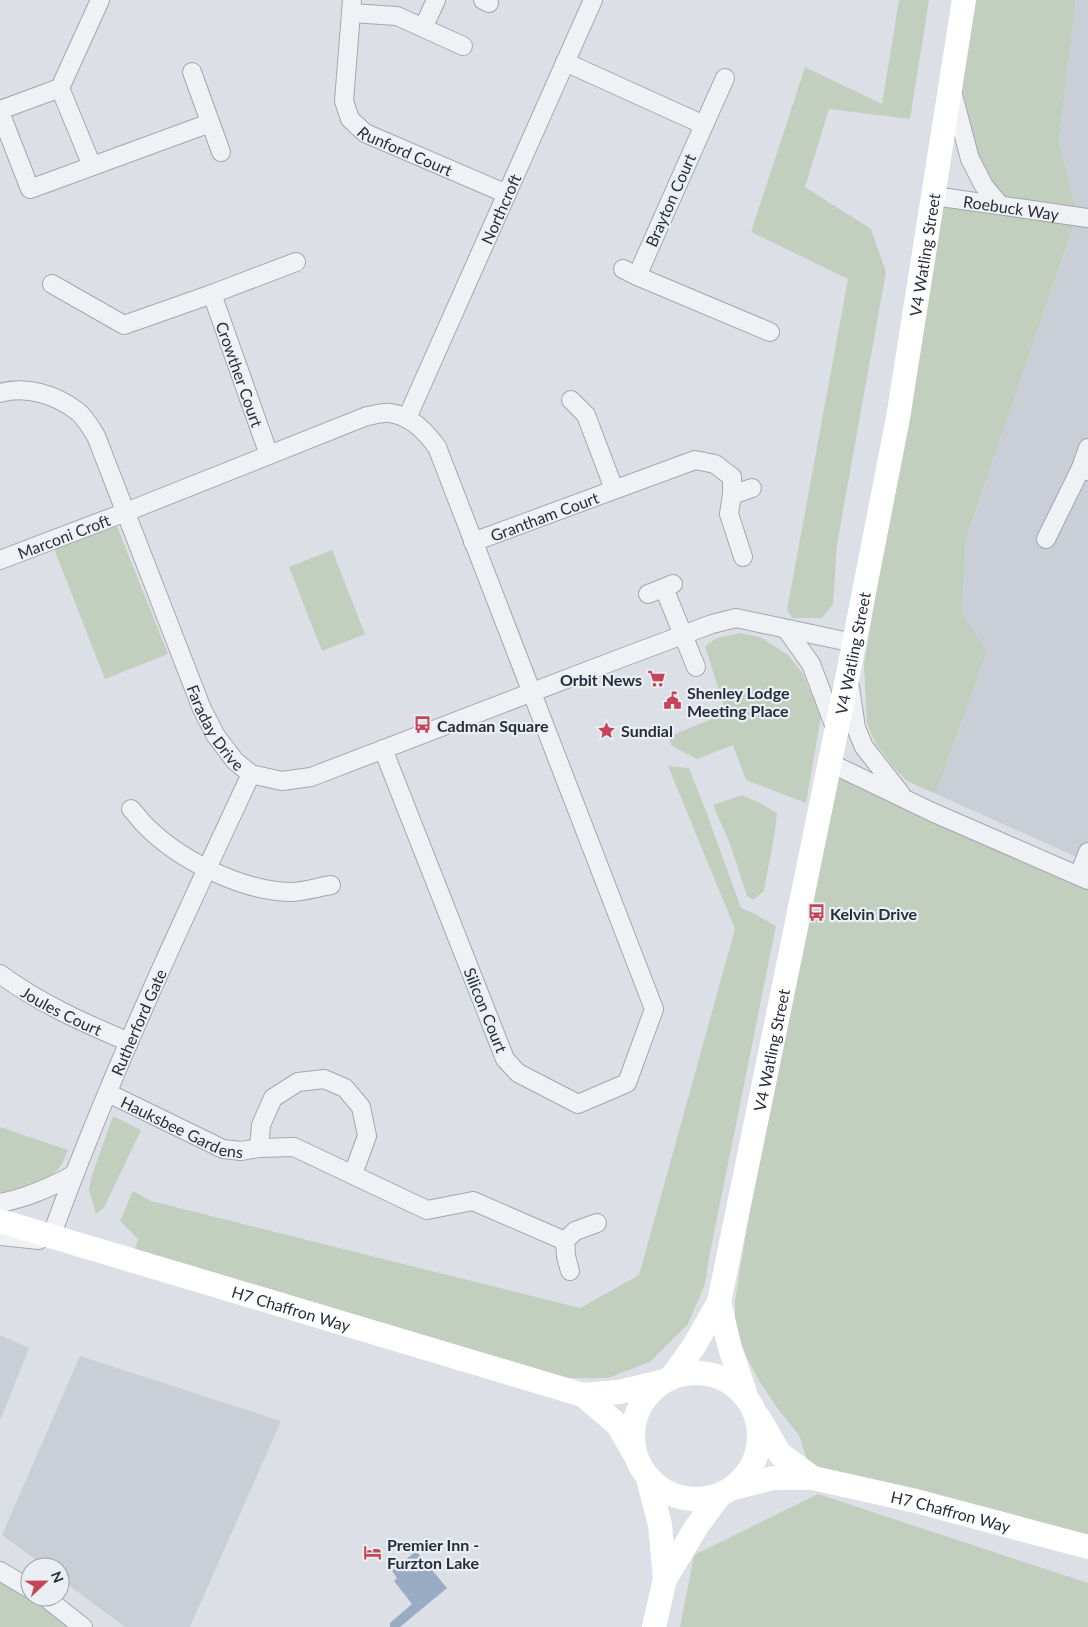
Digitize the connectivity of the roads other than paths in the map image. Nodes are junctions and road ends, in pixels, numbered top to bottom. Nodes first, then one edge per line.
1 (100, 0) edge
2 (436, 0) edge
3 (593, 0) edge
4 (964, 0) edge
5 (352, 6) edge
6 (424, 26) junction
7 (463, 46) dead end
8 (565, 62) junction
9 (192, 72) dead end
10 (725, 78) dead end
11 (951, 86) junction
12 (60, 88) junction
13 (0, 111) edge
14 (210, 123) junction
15 (704, 125) junction
16 (221, 152) dead end
17 (92, 166) junction
18 (507, 194) junction
19 (934, 196) junction
20 (1000, 206) junction
21 (1088, 218) edge
22 (296, 262) dead end
23 (52, 284) dead end
24 (212, 294) junction
25 (770, 332) dead end
26 (0, 393) edge
27 (571, 400) dead end
28 (407, 418) junction
29 (1088, 448) edge
30 (269, 455) junction
31 (1084, 469) edge
32 (752, 488) dead end
33 (614, 489) junction
34 (732, 495) junction
35 (126, 512) junction
36 (1046, 539) dead end
37 (473, 542) junction
38 (743, 557) dead end
39 (0, 560) edge
40 (662, 588) dead end
41 (786, 629) junction
42 (683, 635) junction
43 (854, 643) junction
44 (696, 667) dead end
45 (848, 674) junction
46 (532, 693) junction
47 (836, 730) junction
48 (383, 749) junction
49 (830, 762) junction
50 (251, 774) junction
51 (903, 797) junction
52 (131, 808) dead end
53 (1088, 852) edge
54 (207, 868) junction
55 (1083, 877) edge
56 (331, 885) dead end
57 (0, 974) edge
58 (129, 1042) junction
59 (108, 1093) junction
60 (259, 1148) junction
61 (353, 1174) junction
62 (73, 1175) junction
63 (0, 1203) edge
64 (0, 1221) edge
65 (597, 1223) dead end
66 (0, 1236) edge
67 (61, 1240) junction
68 (565, 1241) junction
69 (570, 1271) dead end
70 (719, 1302) junction
71 (668, 1379) junction
72 (583, 1395) junction
73 (750, 1404) junction
74 (635, 1456) junction
75 (648, 1478) junction
76 (813, 1478) junction
77 (726, 1492) junction
78 (1088, 1547) edge
79 (0, 1571) edge
80 (665, 1579) junction
81 (20, 1582) edge
82 (57, 1607) edge
83 (83, 1627) edge
84 (654, 1627) edge

1 - 12 street
2 - 6 street
3 - 8 street, Northcroft
4 - 11 street, V4 Watling Street
5 - 6 street, Runford Court
5 - 18 street, Runford Court
6 - 7 street, Runford Court
8 - 15 street
8 - 18 street, Northcroft
9 - 14 street
10 - 15 street, Brayton Court
11 - 19 street, V4 Watling Street
11 - 20 street
12 - 13 street
12 - 17 street
13 - 17 street
14 - 16 street
14 - 17 street
15 - 25 street, Brayton Court
18 - 28 street, Northcroft
19 - 20 street, Roebuck Way
19 - 43 street, V4 Watling Street
20 - 21 street, Roebuck Way
22 - 24 street
23 - 24 street
24 - 30 street, Crowther Court
26 - 35 street, Faraday Drive
27 - 33 street, Grantham Court
28 - 30 street
28 - 37 street
29 - 31 street
30 - 35 street
31 - 36 street
32 - 34 street
33 - 34 street, Grantham Court
33 - 37 street, Grantham Court
34 - 38 street, Grantham Court
35 - 39 street, Marconi Croft
35 - 50 street, Faraday Drive
37 - 46 street
40 - 42 street
41 - 42 street, Faraday Drive
41 - 43 street, Faraday Drive
41 - 47 street
42 - 44 street
42 - 46 street, Faraday Drive
43 - 45 street, V4 Watling Street
45 - 47 street, V4 Watling Street
45 - 51 street
46 - 48 street, Faraday Drive
46 - 48 street, Silicon Court
47 - 49 street, V4 Watling Street
48 - 50 street, Faraday Drive
49 - 51 street
49 - 70 street, V4 Watling Street
50 - 54 street, Rutherford Gate
51 - 55 street
52 - 54 street
53 - 55 street
54 - 56 street
54 - 58 street, Rutherford Gate
57 - 58 street, Joules Court
58 - 59 street, Rutherford Gate
59 - 60 street, Hauksbee Gardens
59 - 62 street, Rutherford Gate
60 - 61 street, Hauksbee Gardens
60 - 61 street, Hauksbee Gardens
61 - 68 street, Hauksbee Gardens
62 - 63 street
62 - 67 street, Rutherford Gate
64 - 67 street, H7 Chaffron Way
65 - 68 street
66 - 67 street
67 - 72 street, H7 Chaffron Way
68 - 69 street
70 - 71 street, V4 Watling Street
70 - 73 street, V4 Watling Street
71 - 72 street, H7 Chaffron Way
71 - 73 street
71 - 74 street
72 - 74 street, H7 Chaffron Way
73 - 76 street, H7 Chaffron Way
73 - 77 street
74 - 75 street
75 - 77 street
75 - 80 street
76 - 77 street, H7 Chaffron Way
76 - 78 street, H7 Chaffron Way
77 - 80 street
79 - 81 street
80 - 84 street
82 - 83 street

